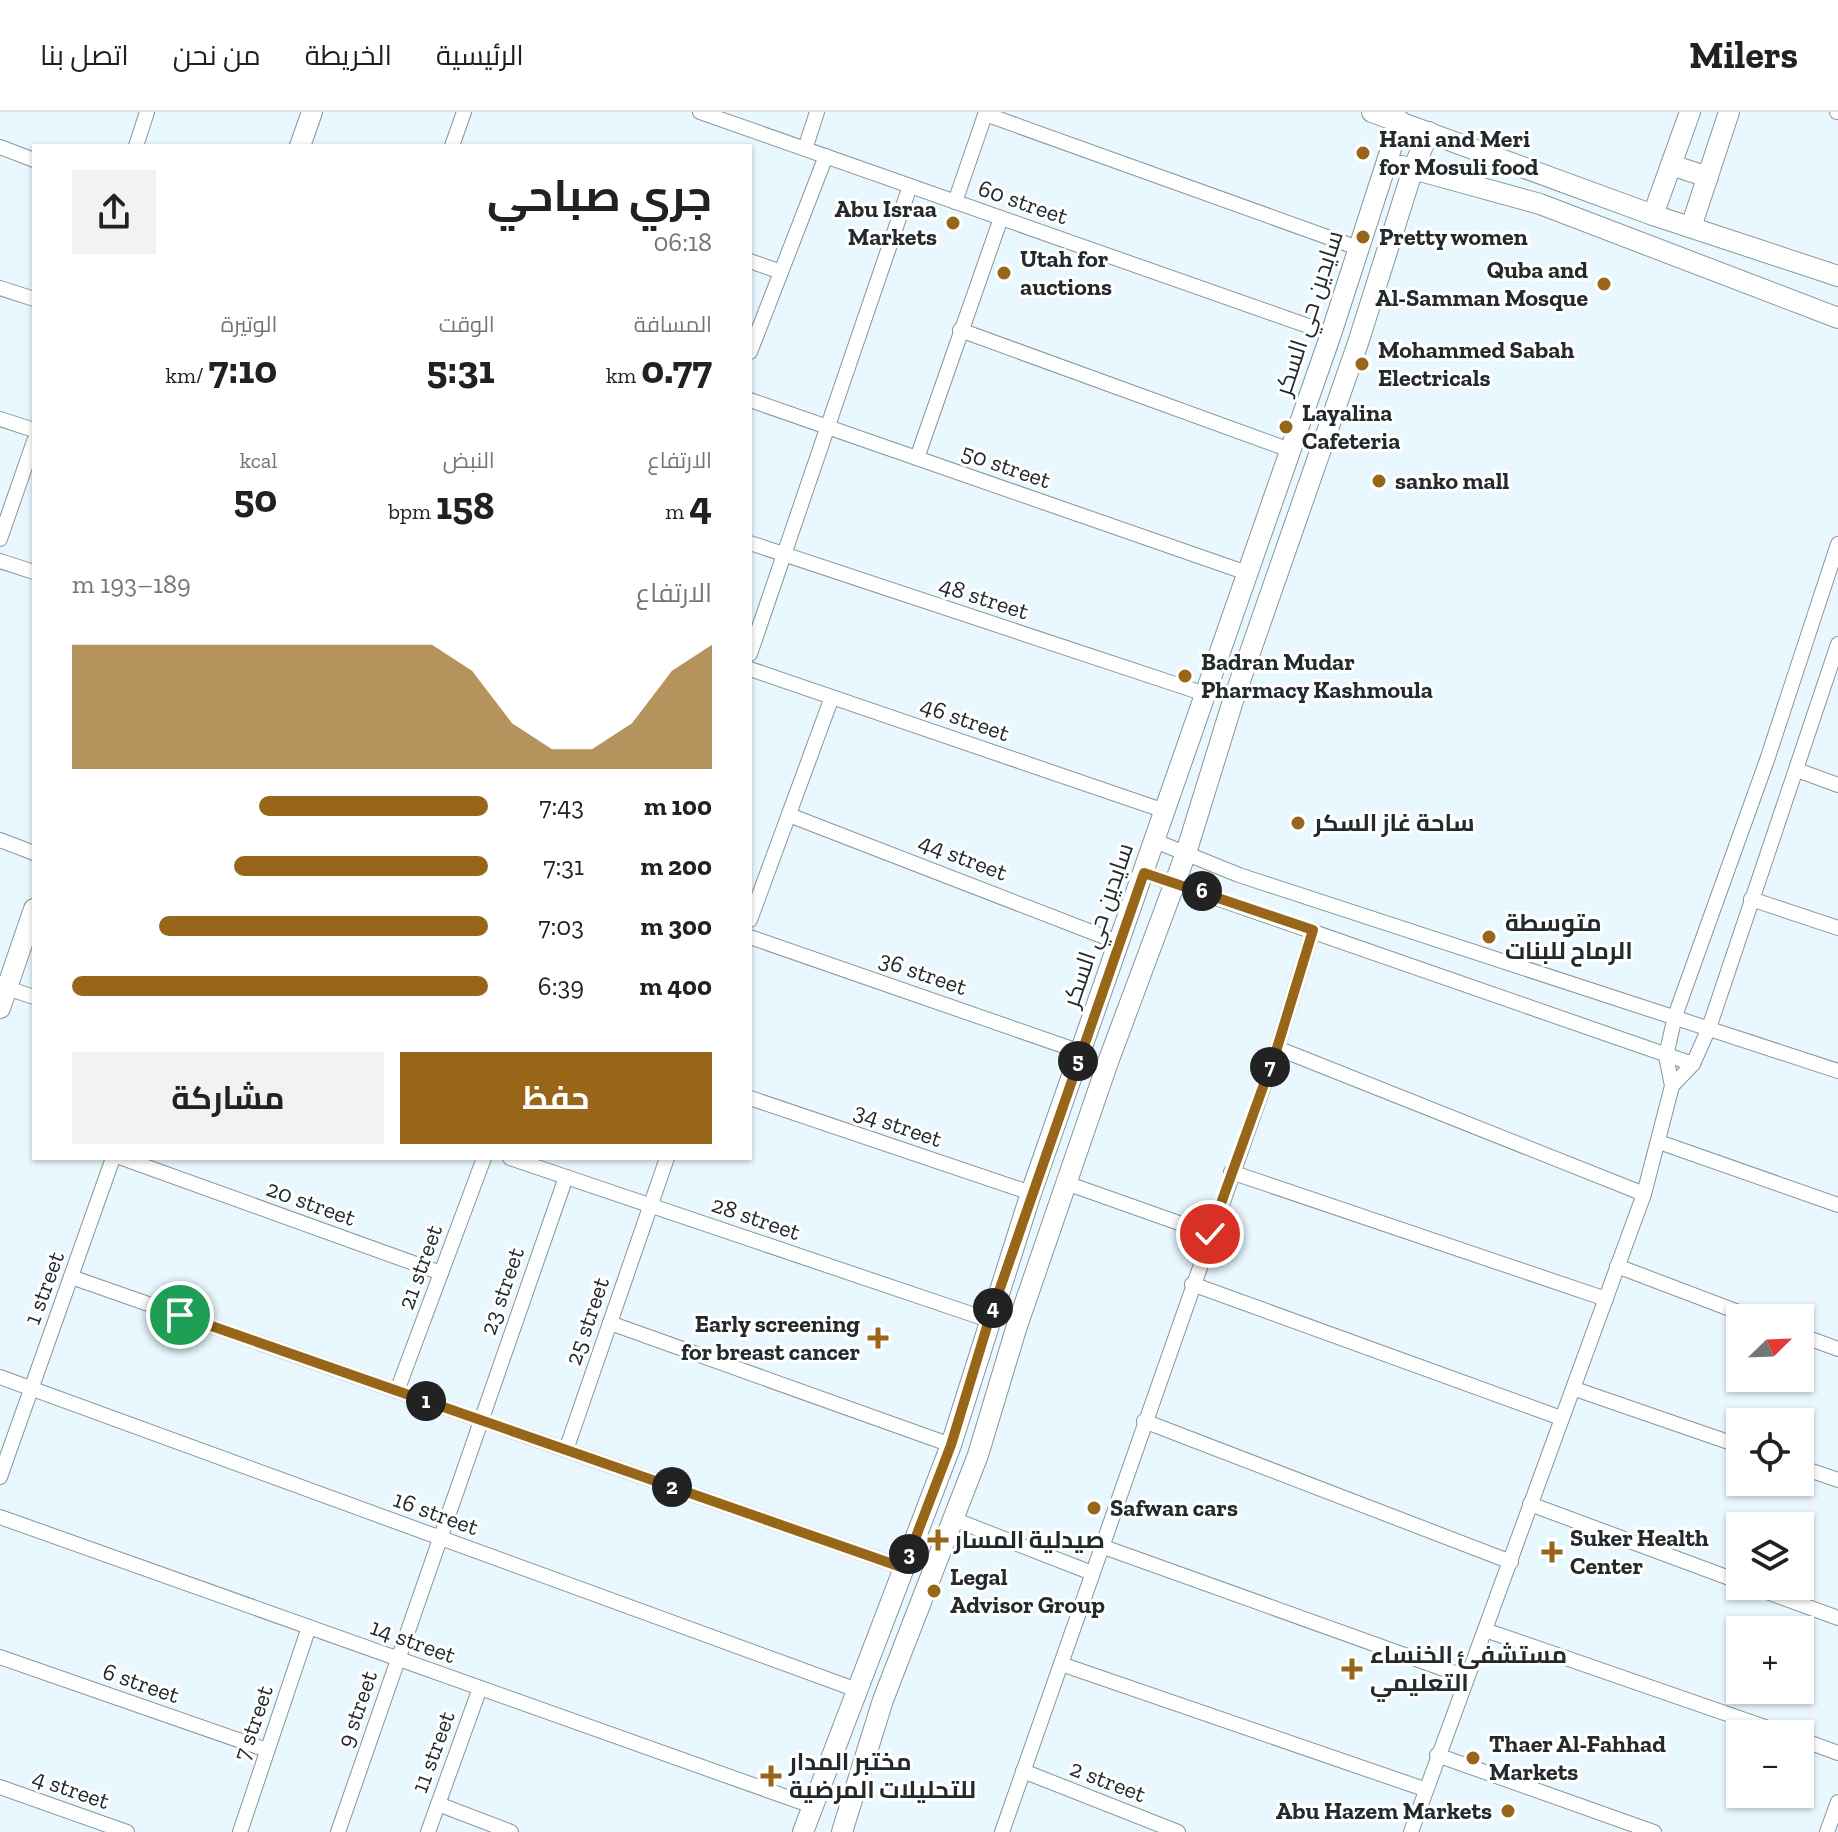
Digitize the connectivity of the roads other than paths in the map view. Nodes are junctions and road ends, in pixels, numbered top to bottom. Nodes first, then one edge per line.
1 (147, 112) edge
2 (464, 112) edge
3 (700, 112) edge
4 (817, 112) edge
5 (1372, 112) edge
6 (1690, 112) edge
7 (1729, 112) edge
8 (308, 113) edge
9 (986, 113) edge
10 (1400, 121) junction
11 (1429, 132) junction
12 (137, 144) edge
13 (300, 144) edge
14 (453, 144) edge
15 (0, 147) edge
16 (805, 149) junction
17 (826, 156) junction
18 (32, 159) edge
19 (1386, 162) junction
20 (1671, 165) junction
21 (1413, 169) junction
22 (1708, 177) junction
23 (910, 186) junction
24 (955, 202) junction
25 (1653, 215) junction
26 (1001, 218) junction
27 (1691, 227) junction
28 (1358, 248) junction
29 (752, 262) edge
30 (781, 272) junction
31 (1838, 276) edge
32 (0, 288) edge
33 (32, 298) edge
34 (1838, 318) edge
35 (960, 330) junction
36 (1331, 334) junction
37 (752, 347) edge
38 (752, 401) edge
39 (0, 419) edge
40 (827, 426) junction
41 (32, 429) edge
42 (32, 447) edge
43 (1290, 450) junction
44 (917, 458) junction
45 (0, 539) edge
46 (752, 544) edge
47 (1838, 544) edge
48 (783, 554) junction
49 (0, 561) edge
50 (32, 571) edge
51 (1247, 573) junction
52 (1838, 644) edge
53 (752, 648) edge
54 (1835, 665) edge
55 (752, 670) edge
56 (1205, 694) junction
57 (832, 697) junction
58 (1797, 770) junction
59 (1838, 785) edge
60 (1165, 811) junction
61 (789, 815) junction
62 (0, 840) edge
63 (1155, 841) junction
64 (32, 852) edge
65 (1186, 853) junction
66 (1144, 873) junction
67 (1175, 882) junction
68 (1751, 899) junction
69 (32, 915) edge
70 (752, 915) edge
71 (1838, 928) edge
72 (1313, 930) junction
73 (752, 938) edge
74 (1120, 943) junction
75 (7, 988) junction
76 (32, 996) edge
77 (0, 1008) edge
78 (1675, 1016) junction
79 (1709, 1028) junction
80 (1277, 1048) junction
81 (1081, 1052) junction
82 (1666, 1056) junction
83 (1693, 1064) junction
84 (1838, 1071) edge
85 (1672, 1086) junction
86 (752, 1099) edge
87 (1659, 1142) junction
88 (112, 1160) edge
89 (128, 1160) edge
90 (483, 1160) edge
91 (521, 1160) edge
92 (666, 1160) edge
93 (1231, 1172) junction
94 (566, 1177) junction
95 (1066, 1183) junction
96 (1031, 1193) junction
97 (1644, 1194) junction
98 (650, 1205) junction
99 (1838, 1205) edge
100 (1210, 1234) junction
101 (1617, 1266) junction
102 (441, 1273) junction
103 (71, 1277) junction
104 (1192, 1284) junction
105 (1606, 1299) junction
106 (1726, 1307) edge
107 (989, 1320) junction
108 (610, 1323) junction
109 (1814, 1340) edge
110 (1838, 1349) edge
111 (0, 1377) edge
112 (32, 1388) junction
113 (1575, 1389) junction
114 (397, 1391) junction
115 (1561, 1418) junction
116 (480, 1420) junction
117 (1144, 1421) junction
118 (1726, 1441) edge
119 (951, 1445) junction
120 (566, 1450) junction
121 (1814, 1472) edge
122 (0, 1477) edge
123 (1838, 1480) edge
124 (1530, 1504) junction
125 (0, 1517) edge
126 (953, 1519) junction
127 (440, 1537) junction
128 (1101, 1546) junction
129 (1511, 1562) junction
130 (904, 1568) junction
131 (1092, 1573) junction
132 (1726, 1577) edge
133 (1789, 1600) edge
134 (1838, 1618) edge
135 (309, 1627) junction
136 (1485, 1630) junction
137 (0, 1657) edge
138 (398, 1659) junction
139 (1061, 1664) junction
140 (1466, 1677) junction
141 (480, 1688) junction
142 (857, 1690) junction
143 (1745, 1720) edge
144 (1814, 1744) edge
145 (267, 1750) junction
146 (1838, 1753) edge
147 (1437, 1755) junction
148 (1023, 1771) junction
149 (0, 1787) edge
150 (1424, 1789) junction
151 (1838, 1802) edge
152 (438, 1804) junction
153 (812, 1806) junction
154 (127, 1832) edge
155 (240, 1832) edge
156 (338, 1832) edge
157 (428, 1832) edge
158 (511, 1832) edge
159 (803, 1832) edge
160 (842, 1832) edge
161 (1002, 1832) edge
162 (1178, 1832) edge
163 (1411, 1832) edge
164 (1654, 1832) edge
165 (1827, 1832) edge

1 - 12 street
2 - 14 street
3 - 16 street, 60 street
4 - 16 street
5 - 10 street
6 - 20 street
7 - 22 street
8 - 13 street
9 - 24 street
9 - 28 street
10 - 11 street
10 - 19 street, سايدين حي السكر
11 - 21 street
11 - 25 street
15 - 18 street
16 - 17 street, 60 street
17 - 23 street, 60 street
17 - 30 street
19 - 21 street
19 - 28 street, سايدين حي السكر
20 - 22 street
20 - 25 street
21 - 34 street
21 - 65 street
22 - 27 street
23 - 24 street, 60 street
23 - 40 street
24 - 26 street, 60 street
25 - 27 street
26 - 35 street
26 - 36 street, 60 street
27 - 31 street
28 - 36 street, سايدين حي السكر
29 - 30 street
30 - 37 street
32 - 33 street
35 - 43 street
35 - 44 street
36 - 43 street, سايدين حي السكر
38 - 40 street, 50 street
39 - 41 street
40 - 44 street, 50 street
40 - 48 street
42 - 45 street
43 - 51 street, سايدين حي السكر
44 - 51 street, 50 street
46 - 48 street, 48 street
47 - 78 street
48 - 53 street
48 - 56 street, 48 street
49 - 50 street
51 - 56 street, سايدين حي السكر
52 - 54 street
54 - 58 street
55 - 57 street, 46 street
56 - 60 street, سايدين حي السكر
57 - 60 street, 46 street
57 - 61 street
58 - 59 street
58 - 68 street
60 - 63 street, سايدين حي السكر
61 - 70 street
61 - 74 street, 44 street
62 - 64 street
63 - 65 street
63 - 66 street, سايدين حي السكر
65 - 67 street
65 - 78 street
66 - 67 street
66 - 74 street, سايدين حي السكر
67 - 72 street
67 - 95 street
68 - 71 street
68 - 79 street
69 - 75 street
72 - 80 street
72 - 82 street
73 - 81 street, 36 street
74 - 81 street, سايدين حي السكر
75 - 76 street
75 - 77 street
78 - 79 street
78 - 82 street
79 - 83 street
79 - 84 street
80 - 93 street
80 - 97 street
81 - 96 street, سايدين حي السكر
82 - 83 street
82 - 85 street
83 - 85 street
85 - 87 street
86 - 96 street, 34 street
87 - 97 street
87 - 99 street
88 - 103 street, 1 street
89 - 102 street, 20 street
90 - 102 street, 21 street
91 - 94 street, 28 street
92 - 98 street, 25 street
93 - 100 street
93 - 105 street
94 - 98 street, 28 street
94 - 116 street, 23 street
95 - 100 street
95 - 126 street
96 - 107 street, سايدين حي السكر
97 - 101 street
98 - 107 street, 28 street
98 - 108 street, 25 street
100 - 104 street
101 - 105 street
101 - 106 street
102 - 114 street, 21 street
103 - 112 street, 1 street
103 - 114 street
104 - 115 street
104 - 117 street
105 - 113 street
107 - 119 street, سايدين حي السكر
108 - 119 street
108 - 120 street, 25 street
109 - 110 street
111 - 112 street, 16 street
112 - 122 street, 1 street
112 - 127 street, 16 street
113 - 115 street
113 - 118 street
114 - 116 street
115 - 124 street
116 - 120 street
116 - 127 street, 9 street
117 - 128 street
117 - 129 street
119 - 130 street, سايدين حي السكر
120 - 130 street
121 - 123 street
124 - 129 street
124 - 132 street
125 - 135 street, 14 street
126 - 131 street
126 - 160 street
127 - 138 street, 9 street
127 - 142 street, 16 street
128 - 131 street
128 - 140 street
129 - 136 street
130 - 142 street, سايدين حي السكر
131 - 139 street
133 - 134 street
135 - 138 street, 14 street
135 - 145 street, 7 street
136 - 140 street
136 - 143 street
137 - 145 street, 6 street
138 - 141 street, 14 street
138 - 156 street, 9 street
139 - 148 street
139 - 150 street
140 - 147 street
141 - 152 street, 11 street
141 - 153 street, 14 street
142 - 153 street, سايدين حي السكر
144 - 146 street
145 - 155 street, 7 street
147 - 150 street
147 - 164 street
148 - 161 street
148 - 162 street, 2 street
149 - 154 street, 4 street
150 - 163 street
151 - 165 street
152 - 157 street, 11 street
152 - 158 street
153 - 159 street, سايدين حي السكر

